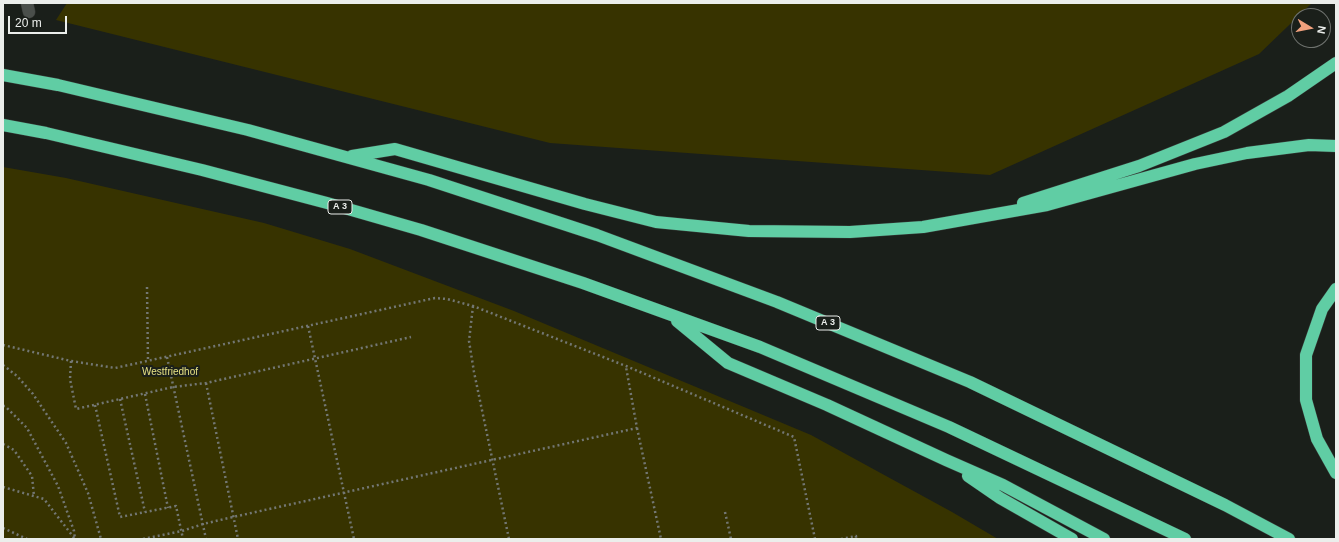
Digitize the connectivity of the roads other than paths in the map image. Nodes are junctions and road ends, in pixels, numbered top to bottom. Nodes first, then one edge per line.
1 (1336, 63) edge
2 (3, 76) edge
3 (3, 125) edge
4 (1336, 146) edge
5 (347, 157) junction
6 (988, 215) junction
7 (1336, 289) edge
8 (670, 315) junction
9 (946, 460) junction
10 (1336, 473) edge
11 (1072, 539) edge
12 (1104, 539) edge
13 (1185, 539) edge
14 (1289, 539) edge

1 - 6 highway
2 - 5 highway, A 3
3 - 8 highway, A 3
4 - 6 highway
5 - 6 highway
5 - 14 highway, A 3
7 - 10 highway
8 - 9 highway
8 - 13 highway, A 3
9 - 11 highway
9 - 12 highway

